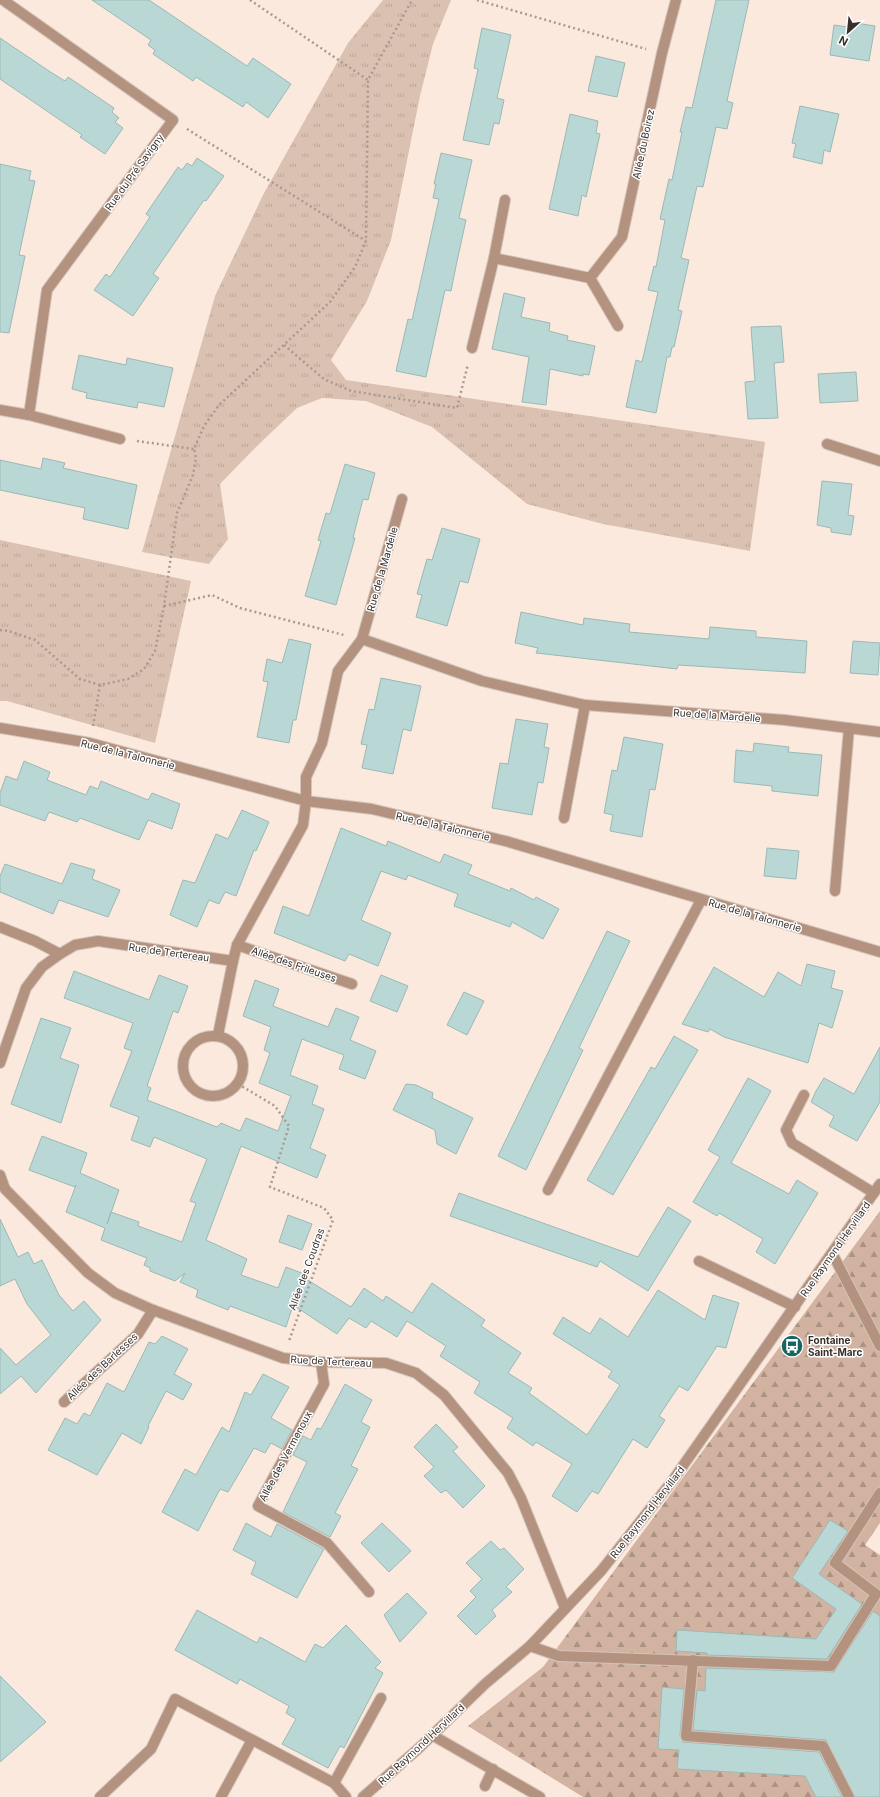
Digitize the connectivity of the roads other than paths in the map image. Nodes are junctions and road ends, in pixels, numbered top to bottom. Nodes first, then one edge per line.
1 (3, 0) edge
2 (676, 0) edge
3 (505, 200) dead end
4 (494, 258) junction
5 (590, 278) junction
6 (618, 326) dead end
7 (472, 348) road end
8 (0, 410) edge
9 (29, 415) junction
10 (120, 439) road end
11 (828, 444) dead end
12 (880, 461) edge
13 (402, 499) dead end
14 (362, 639) junction
15 (585, 705) junction
16 (0, 728) edge
17 (849, 728) junction
18 (880, 732) edge
19 (306, 801) junction
20 (564, 818) dead end
21 (835, 891) dead end
22 (701, 900) junction
23 (0, 927) edge
24 (237, 945) junction
25 (880, 952) edge
26 (60, 954) junction
27 (233, 960) junction
28 (352, 984) dead end
29 (218, 1035) junction
30 (0, 1064) edge
31 (804, 1095) dead end
32 (0, 1175) edge
33 (880, 1184) edge
34 (548, 1190) dead end
35 (874, 1193) junction
36 (832, 1253) junction
37 (699, 1261) dead end
38 (795, 1307) junction
39 (153, 1310) junction
40 (880, 1346) edge
41 (321, 1362) junction
42 (64, 1402) dead end
43 (880, 1493) edge
44 (369, 1592) dead end
45 (565, 1608) junction
46 (530, 1646) junction
47 (693, 1660) junction
48 (381, 1698) dead end
49 (432, 1735) junction
50 (252, 1740) junction
51 (493, 1770) junction
52 (334, 1783) junction
53 (485, 1786) dead end
54 (100, 1797) edge
55 (221, 1797) edge
56 (346, 1797) edge
57 (363, 1797) edge
58 (540, 1797) edge
59 (849, 1797) edge

1 - 9 street, Rue du Pré Savigny
2 - 5 street, Allée du Boirez
3 - 4 street
4 - 5 street
4 - 7 street
5 - 6 street
8 - 9 street
9 - 10 street
11 - 12 street
13 - 14 street, Rue de la Mardelle
14 - 15 street, Rue de la Mardelle
14 - 19 street, Rue de la Mardelle
15 - 17 street, Rue de la Mardelle
15 - 20 street
16 - 19 street, Rue de la Talonnerie
17 - 18 street, Rue de la Mardelle
17 - 21 street
19 - 22 street, Rue de la Talonnerie
19 - 24 street
22 - 25 street, Rue de la Talonnerie
22 - 34 street
23 - 26 street
24 - 27 street
24 - 28 street, Allée des Frileuses
26 - 27 street, Rue de Tertereau
26 - 30 street, Rue de Tertereau
27 - 29 street
29 - 29 street
31 - 35 street
32 - 39 street, Rue de Tertereau
33 - 35 street, Rue Raymond Hervillard
35 - 36 street, Rue Raymond Hervillard
36 - 38 street, Rue Raymond Hervillard
36 - 40 street
37 - 38 street
38 - 45 street, Rue Raymond Hervillard
39 - 41 street, Rue de Tertereau
39 - 42 street, Allée des Barlesses
41 - 44 street, Allée des Vermenoux
41 - 45 street, Rue de Tertereau
43 - 47 street
45 - 46 street, Rue Raymond Hervillard
46 - 47 street
46 - 49 street, Rue Raymond Hervillard
47 - 59 street
48 - 52 street
49 - 51 street
49 - 57 street, Rue Raymond Hervillard
50 - 52 street
50 - 54 street
50 - 55 street
51 - 53 street
51 - 58 street
52 - 56 street

